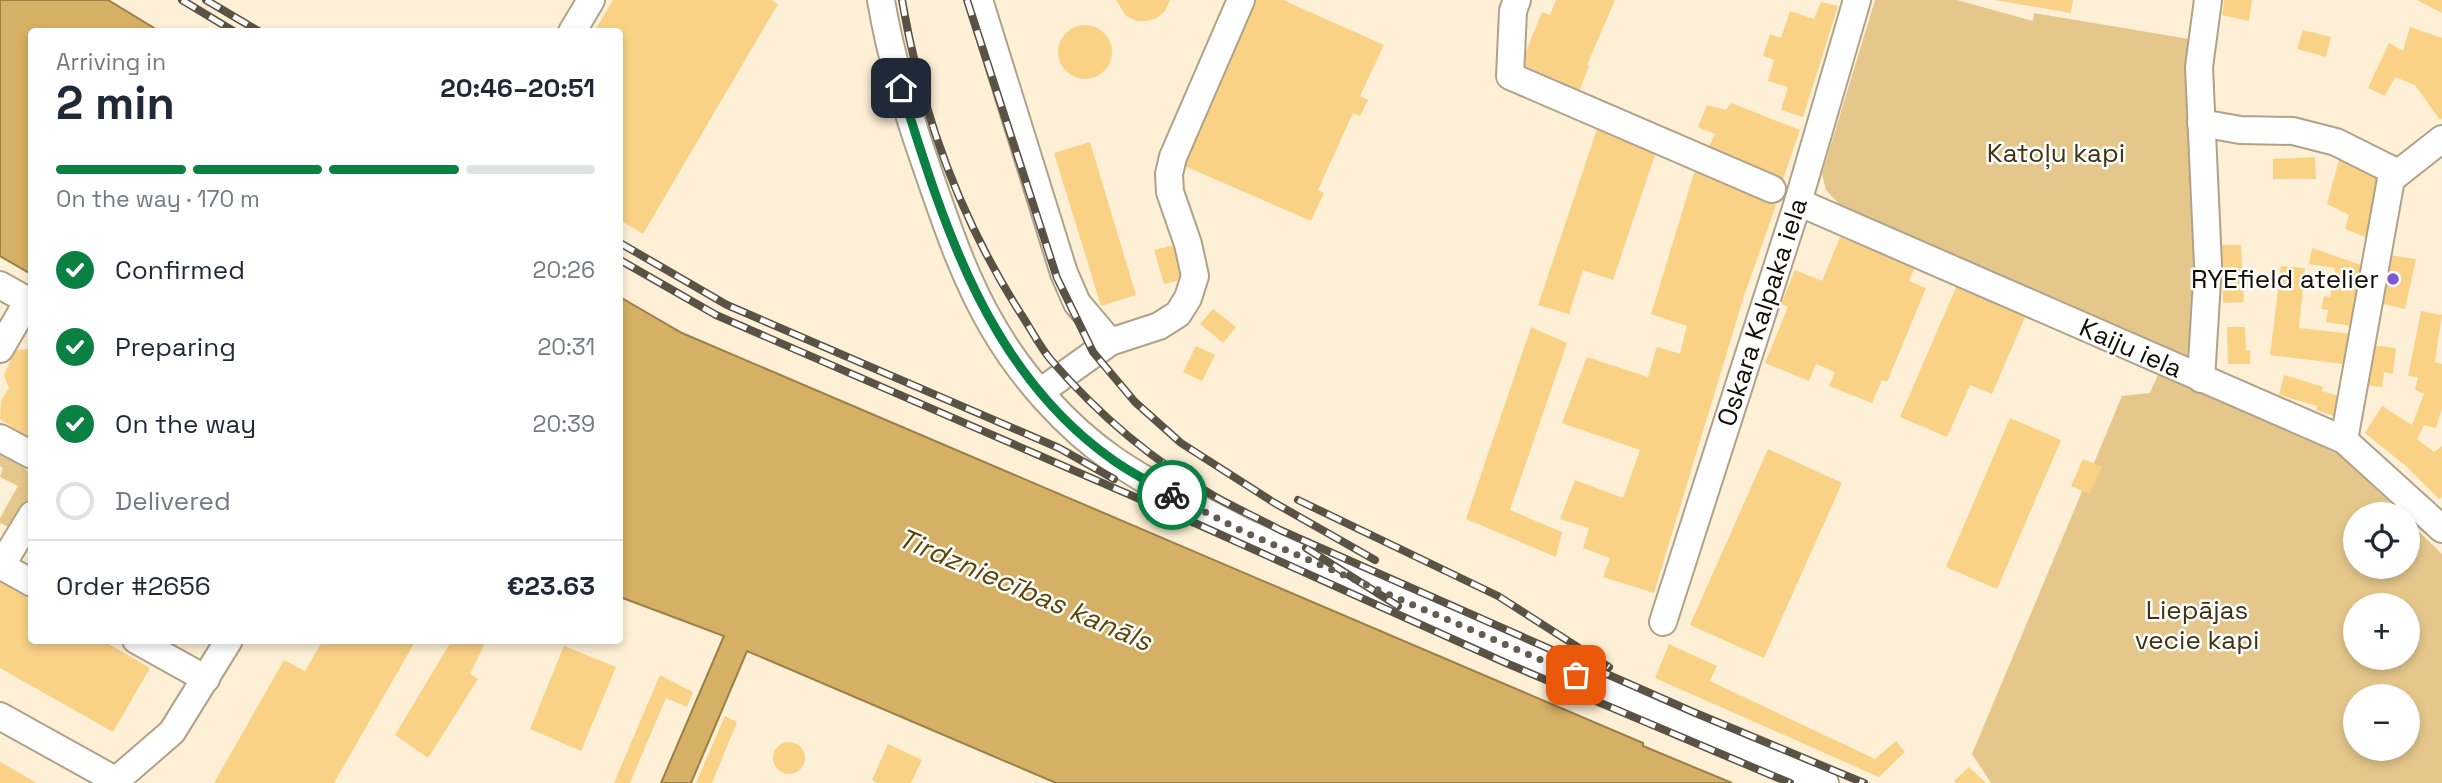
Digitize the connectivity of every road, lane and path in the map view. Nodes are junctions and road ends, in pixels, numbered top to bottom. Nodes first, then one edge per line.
1 (591, 0) edge
2 (881, 0) edge
3 (979, 0) edge
4 (1241, 0) edge
5 (1517, 0) edge
6 (1857, 0) edge
7 (2208, 0) edge
8 (574, 28) edge
9 (2201, 123) junction
10 (2442, 138) edge
11 (2398, 173) junction
12 (1772, 189) dead end
13 (1798, 202) junction
14 (0, 285) edge
15 (28, 301) edge
16 (28, 305) edge
17 (1111, 342) junction
18 (0, 349) edge
19 (2201, 379) junction
20 (1040, 392) junction
21 (0, 438) edge
22 (2344, 440) junction
23 (28, 453) edge
24 (28, 518) edge
25 (2440, 522) edge
26 (8, 535) edge
27 (1, 565) edge
28 (28, 581) edge
29 (1663, 622) dead end
30 (143, 644) edge
31 (227, 644) edge
32 (206, 679) junction
33 (0, 716) edge
34 (114, 781) edge
35 (1825, 783) edge

1 - 8 street
2 - 20 street
3 - 17 street
4 - 17 street
5 - 12 street
6 - 13 street, Oskara Kalpaka iela
7 - 9 street
9 - 11 street
9 - 19 street
10 - 11 street
11 - 22 street
13 - 19 street, Kaiju iela
13 - 29 street, Oskara Kalpaka iela
14 - 15 street
16 - 18 street
17 - 20 street
19 - 22 street, Kaiju iela
20 - 35 street
21 - 23 street
22 - 25 street, Kaiju iela
24 - 26 street
26 - 27 street
27 - 28 street
30 - 32 street
31 - 32 street
32 - 34 street
33 - 34 street

